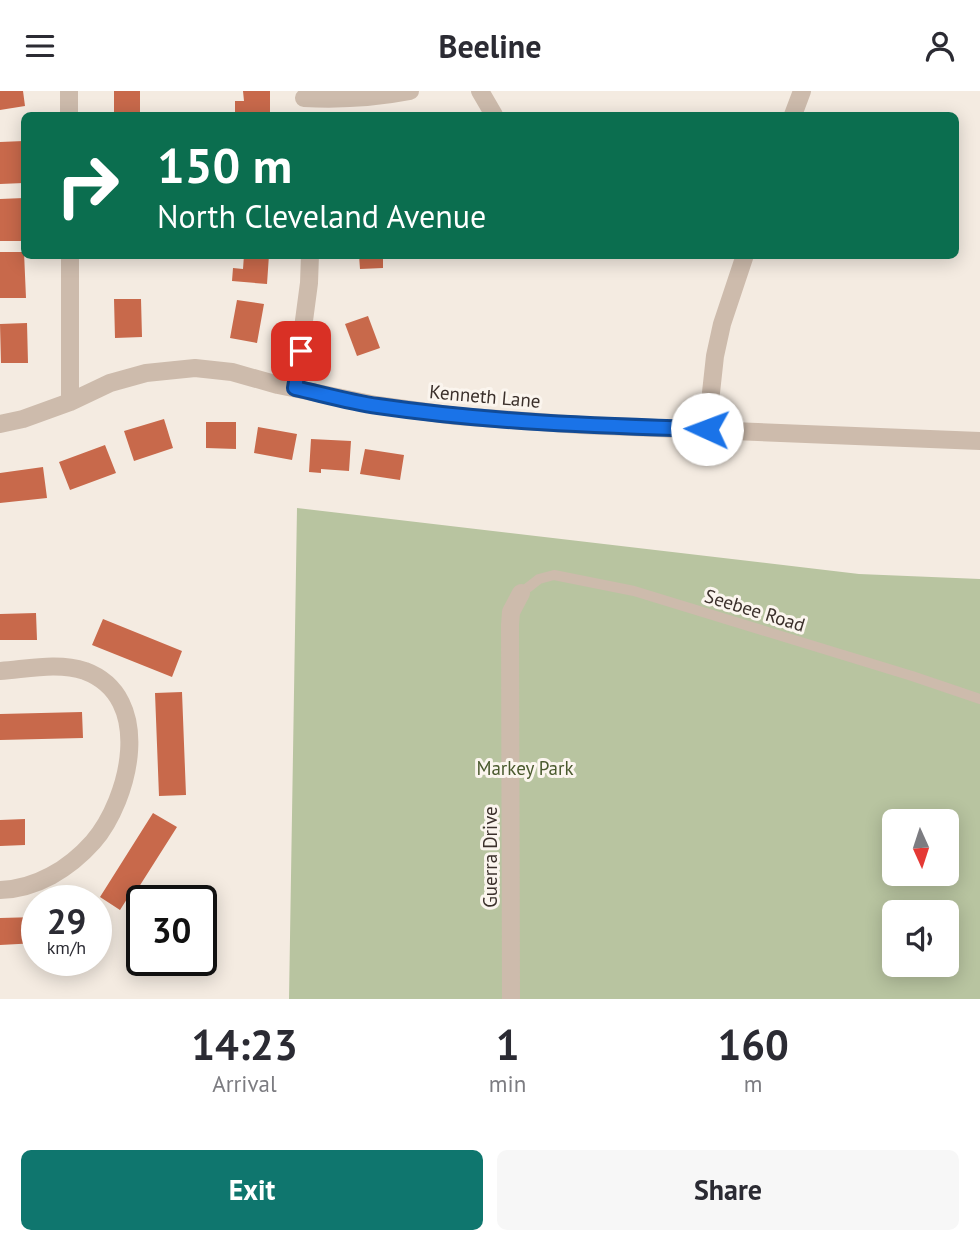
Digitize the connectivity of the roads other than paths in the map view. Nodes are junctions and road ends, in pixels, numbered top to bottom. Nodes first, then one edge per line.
1 (69, 91) edge
2 (410, 91) edge
3 (480, 91) edge
4 (802, 91) edge
5 (305, 102) edge
6 (69, 112) edge
7 (492, 112) edge
8 (794, 112) edge
9 (70, 259) edge
10 (310, 259) edge
11 (744, 259) edge
12 (295, 388) junction
13 (70, 402) junction
14 (0, 424) edge
15 (707, 429) junction
16 (980, 441) edge
17 (521, 593) joint
18 (0, 671) edge
19 (980, 699) edge
20 (0, 890) edge
21 (511, 999) edge

1 - 6 street
2 - 5 street
3 - 7 street
4 - 8 street
9 - 13 street
10 - 12 street
11 - 15 street
12 - 13 street, Kenneth Lane
12 - 15 street, Kenneth Lane
13 - 14 street, Kenneth Lane
15 - 16 street, Kenneth Lane
17 - 19 lane, Seebee Road
17 - 21 street, Guerra Drive
18 - 20 street

